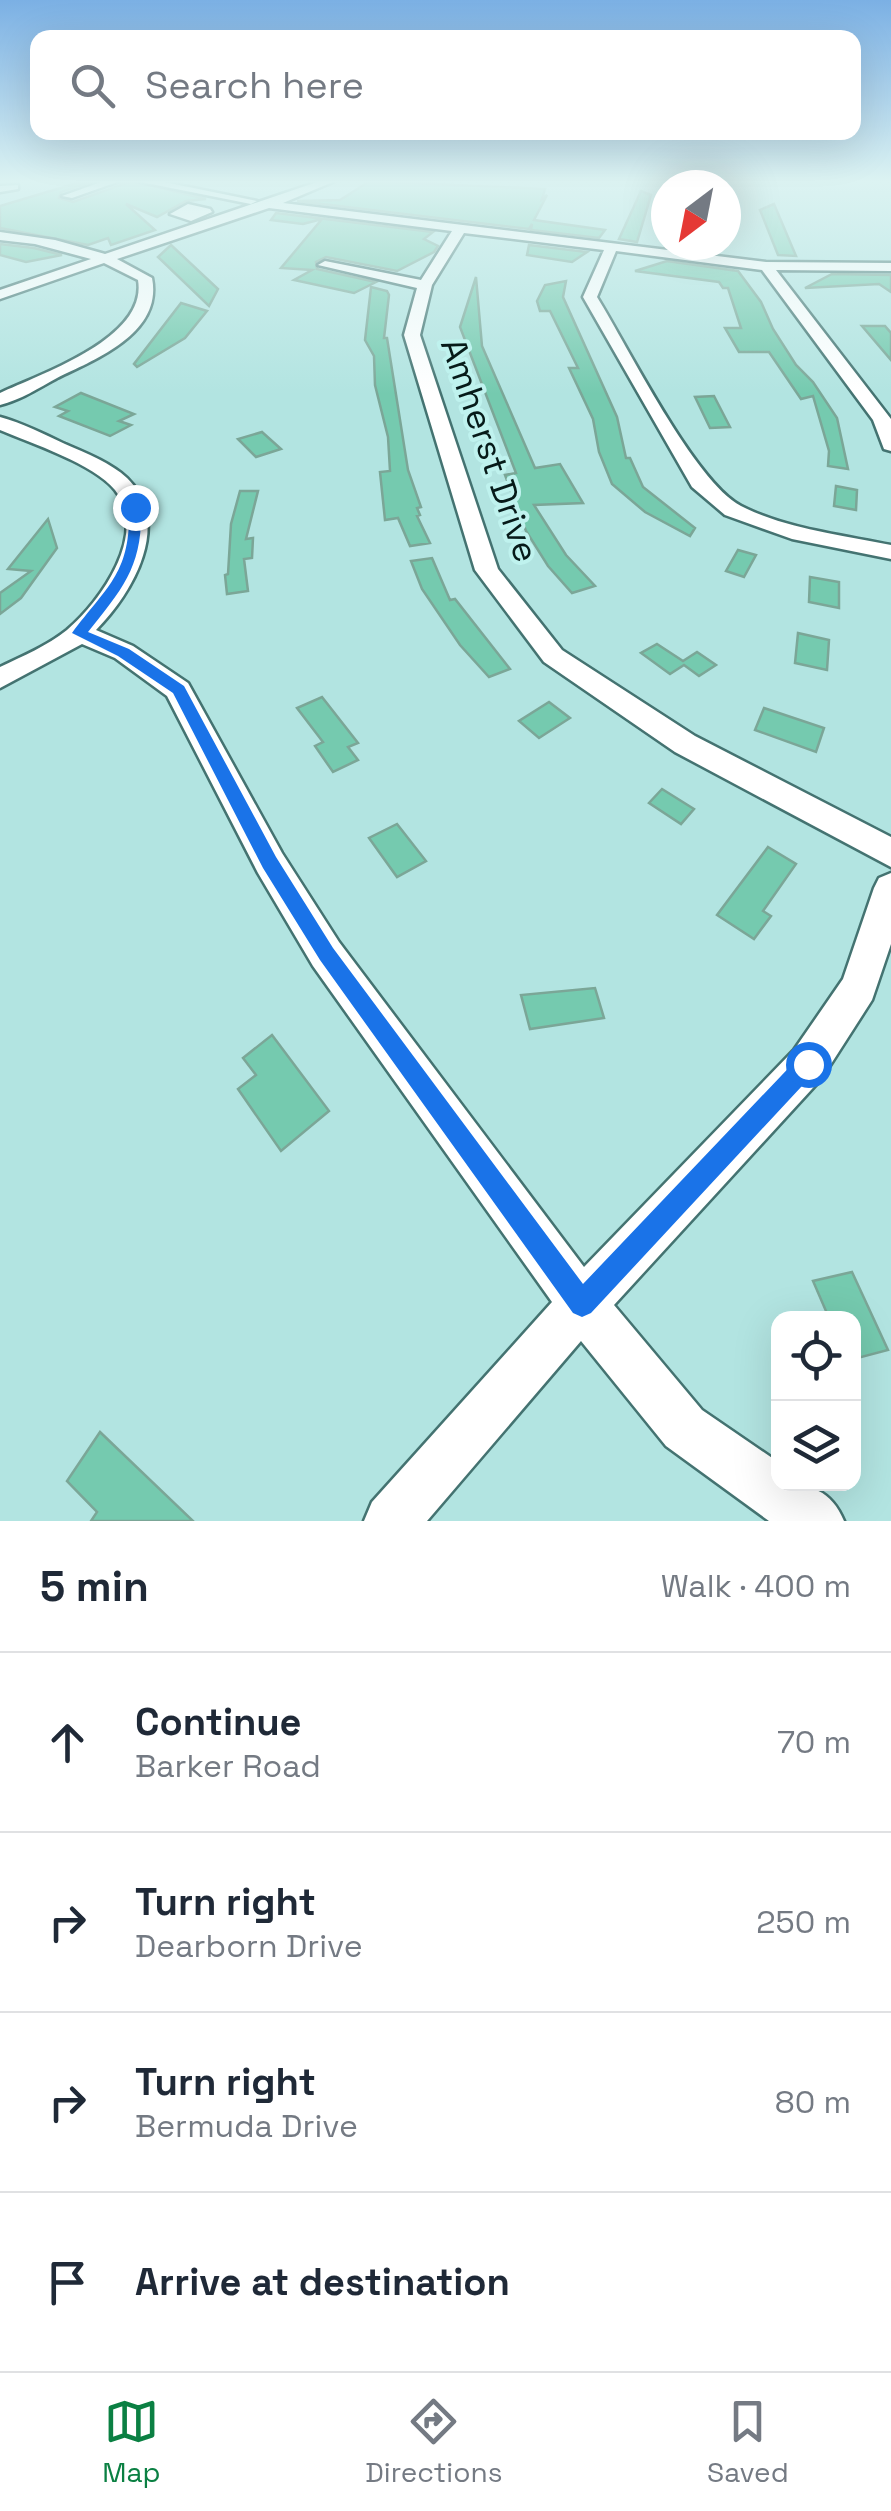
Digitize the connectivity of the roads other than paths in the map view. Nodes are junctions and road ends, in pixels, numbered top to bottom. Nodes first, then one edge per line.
1 (73, 252) edge
2 (121, 252) edge
3 (445, 252) edge
4 (610, 252) edge
5 (646, 252) edge
6 (100, 258) junction
7 (325, 265) dead end
8 (766, 266) junction
9 (891, 267) edge
10 (425, 284) junction
11 (0, 295) edge
12 (0, 400) edge
13 (0, 422) edge
14 (891, 446) edge
15 (891, 552) edge
16 (79, 633) junction
17 (0, 680) edge
18 (891, 853) edge
19 (891, 888) edge
20 (582, 1304) junction
21 (391, 1521) edge
22 (816, 1521) edge

1 - 6 street
2 - 6 street
3 - 10 street, Amherst Drive
4 - 15 street
5 - 8 street
6 - 11 street
6 - 12 street
7 - 10 street
8 - 9 street
8 - 14 street
10 - 18 street, Amherst Drive
13 - 16 street
16 - 17 street
16 - 20 street
19 - 20 street
20 - 21 street
20 - 22 street

